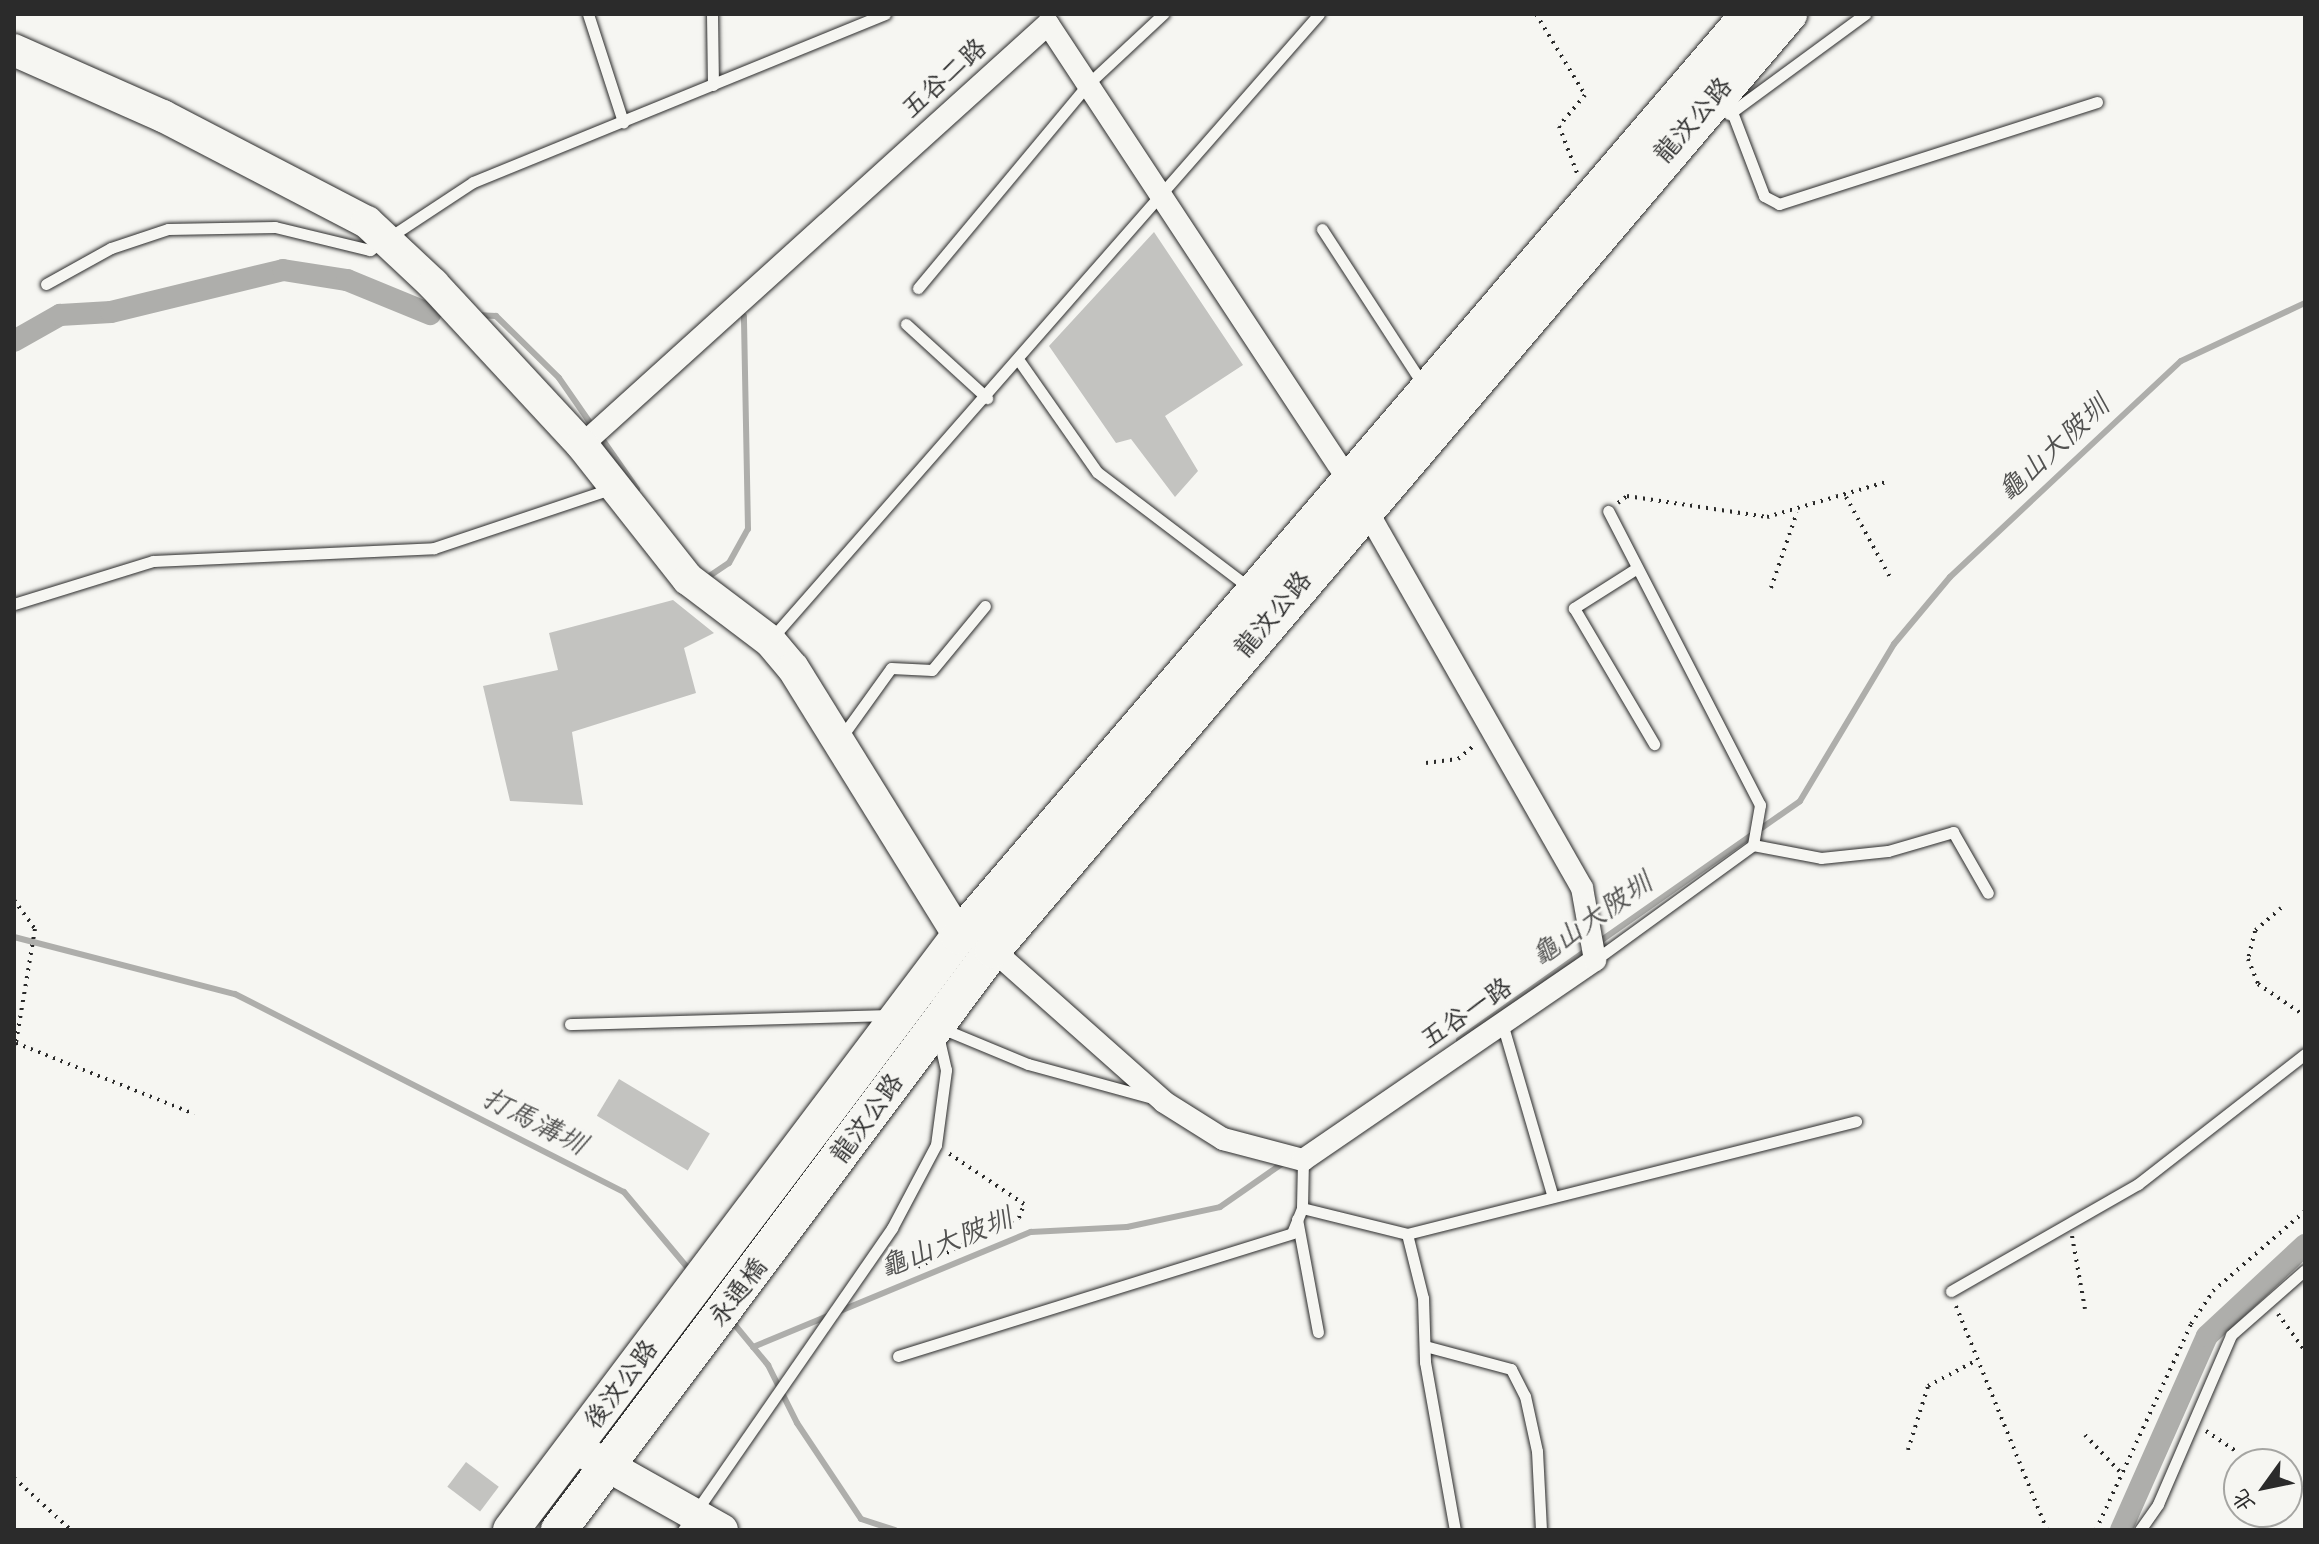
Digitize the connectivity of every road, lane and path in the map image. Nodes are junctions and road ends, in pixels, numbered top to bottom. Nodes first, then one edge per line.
1 (588, 14) edge
2 (712, 14) edge
3 (885, 14) edge
4 (1163, 14) edge
5 (1319, 14) edge
6 (1536, 14) edge
7 (1749, 14) edge
8 (1789, 14) edge
9 (1865, 14) edge
10 (1051, 19) edge
11 (14, 50) edge
12 (1088, 84) junction
13 (713, 85) junction
14 (2097, 102) dead end
15 (1732, 112) junction
16 (623, 122) junction
17 (1669, 148) junction
18 (1163, 199) junction
19 (1587, 200) junction
20 (1322, 229) dead end
21 (385, 240) junction
22 (46, 284) dead end
23 (918, 288) dead end
24 (906, 324) dead end
25 (1020, 362) junction
26 (1425, 388) junction
27 (987, 398) junction
28 (587, 440) junction
29 (1886, 482) dead end
30 (616, 487) junction
31 (1356, 492) junction
32 (1846, 496) junction
33 (1608, 511) joint
34 (1797, 512) junction
35 (1637, 568) junction
36 (1891, 579) dead end
37 (1771, 588) dead end
38 (1254, 591) junction
39 (14, 604) edge
40 (985, 606) dead end
41 (770, 641) junction
42 (1490, 726) junction
43 (840, 739) junction
44 (1654, 744) dead end
45 (1426, 763) dead end
46 (1753, 844) junction
47 (1988, 893) dead end
48 (14, 900) edge
49 (2281, 908) dead end
50 (959, 936) junction
51 (993, 950) junction
52 (1595, 960) junction
53 (14, 1016) edge
54 (25, 1016) junction
55 (2305, 1016) edge
56 (920, 1021) junction
57 (1502, 1023) junction
58 (570, 1024) dead end
59 (2305, 1054) edge
60 (1164, 1102) junction
61 (194, 1114) dead end
62 (1856, 1121) dead end
63 (936, 1145) junction
64 (1303, 1160) junction
65 (1553, 1197) junction
66 (755, 1210) joint
67 (2305, 1211) edge
68 (1300, 1214) junction
69 (2070, 1222) junction
70 (1407, 1234) junction
71 (783, 1235) joint
72 (874, 1251) junction
73 (2305, 1270) edge
74 (1951, 1291) joint
75 (2269, 1302) junction
76 (2085, 1309) dead end
77 (668, 1324) joint
78 (1318, 1332) dead end
79 (1425, 1346) junction
80 (2305, 1351) edge
81 (696, 1352) joint
82 (898, 1356) dead end
83 (1977, 1360) junction
84 (2193, 1422) junction
85 (2085, 1435) dead end
86 (575, 1446) junction
87 (2231, 1448) edge
88 (1908, 1450) dead end
89 (606, 1467) junction
90 (2123, 1475) junction
91 (14, 1478) edge
92 (688, 1522) edge
93 (71, 1530) edge
94 (511, 1530) edge
95 (559, 1530) edge
96 (722, 1530) edge
97 (1455, 1530) edge
98 (1541, 1530) edge
99 (2047, 1530) edge
100 (2096, 1530) edge
101 (2140, 1530) edge

1 - 16 lane
2 - 13 lane
3 - 13 lane
4 - 12 lane
5 - 18 lane
6 - 19 path
7 - 19 main road, 龍汶公路
8 - 17 main road, 龍汶公路
9 - 15 lane
10 - 12 street, 五谷二路
10 - 28 street, 五谷二路
11 - 21 street
12 - 18 street, 五谷二路
12 - 23 lane
13 - 16 lane
14 - 15 lane
15 - 17 lane
16 - 21 lane
17 - 31 main road, 龍汶公路
18 - 25 lane
18 - 31 street, 五谷二路
19 - 26 main road, 龍汶公路
20 - 26 lane
21 - 22 lane
21 - 28 street
24 - 27 lane
25 - 27 lane
25 - 38 lane
26 - 31 main road, 龍汶公路
27 - 41 lane
28 - 30 street
29 - 32 path
30 - 39 lane
30 - 41 street
31 - 38 main road, 龍汶公路
31 - 42 street
31 - 51 main road, 龍汶公路
32 - 34 path
32 - 36 path
33 - 34 path
33 - 35 lane
34 - 37 path
35 - 44 lane
35 - 46 lane
38 - 50 main road, 龍汶公路
40 - 43 lane
41 - 43 street
42 - 45 path
42 - 52 street
43 - 50 street
46 - 47 lane
46 - 52 lane
48 - 54 path
49 - 55 path
50 - 51 main road
50 - 56 main road, 龍汶公路
51 - 56 main road, 龍汶公路
51 - 60 street
52 - 57 street, 五谷一路
53 - 54 path
54 - 61 path
56 - 58 lane
56 - 60 lane
56 - 63 lane
56 - 66 main road, 龍汶公路
56 - 71 main road, 龍汶公路
57 - 64 street, 五谷一路
57 - 65 lane
59 - 69 lane
60 - 64 street
62 - 65 lane
63 - 72 lane
63 - 72 path
64 - 68 lane
65 - 70 lane
66 - 77 main road, 永通橋
67 - 90 path
68 - 70 lane
68 - 78 lane
68 - 82 lane
69 - 74 lane
69 - 76 path
70 - 79 lane
71 - 81 main road, 永通橋
72 - 92 lane
73 - 75 lane
74 - 83 path
75 - 80 path
75 - 84 lane
77 - 86 main road, 後汶公路
79 - 97 lane
79 - 98 lane
81 - 89 main road, 後汶公路
83 - 88 path
83 - 99 path
84 - 87 path
84 - 101 lane
85 - 90 path
86 - 89 street
86 - 94 main road
89 - 92 street
89 - 95 main road
90 - 100 path
91 - 93 path
92 - 96 street

